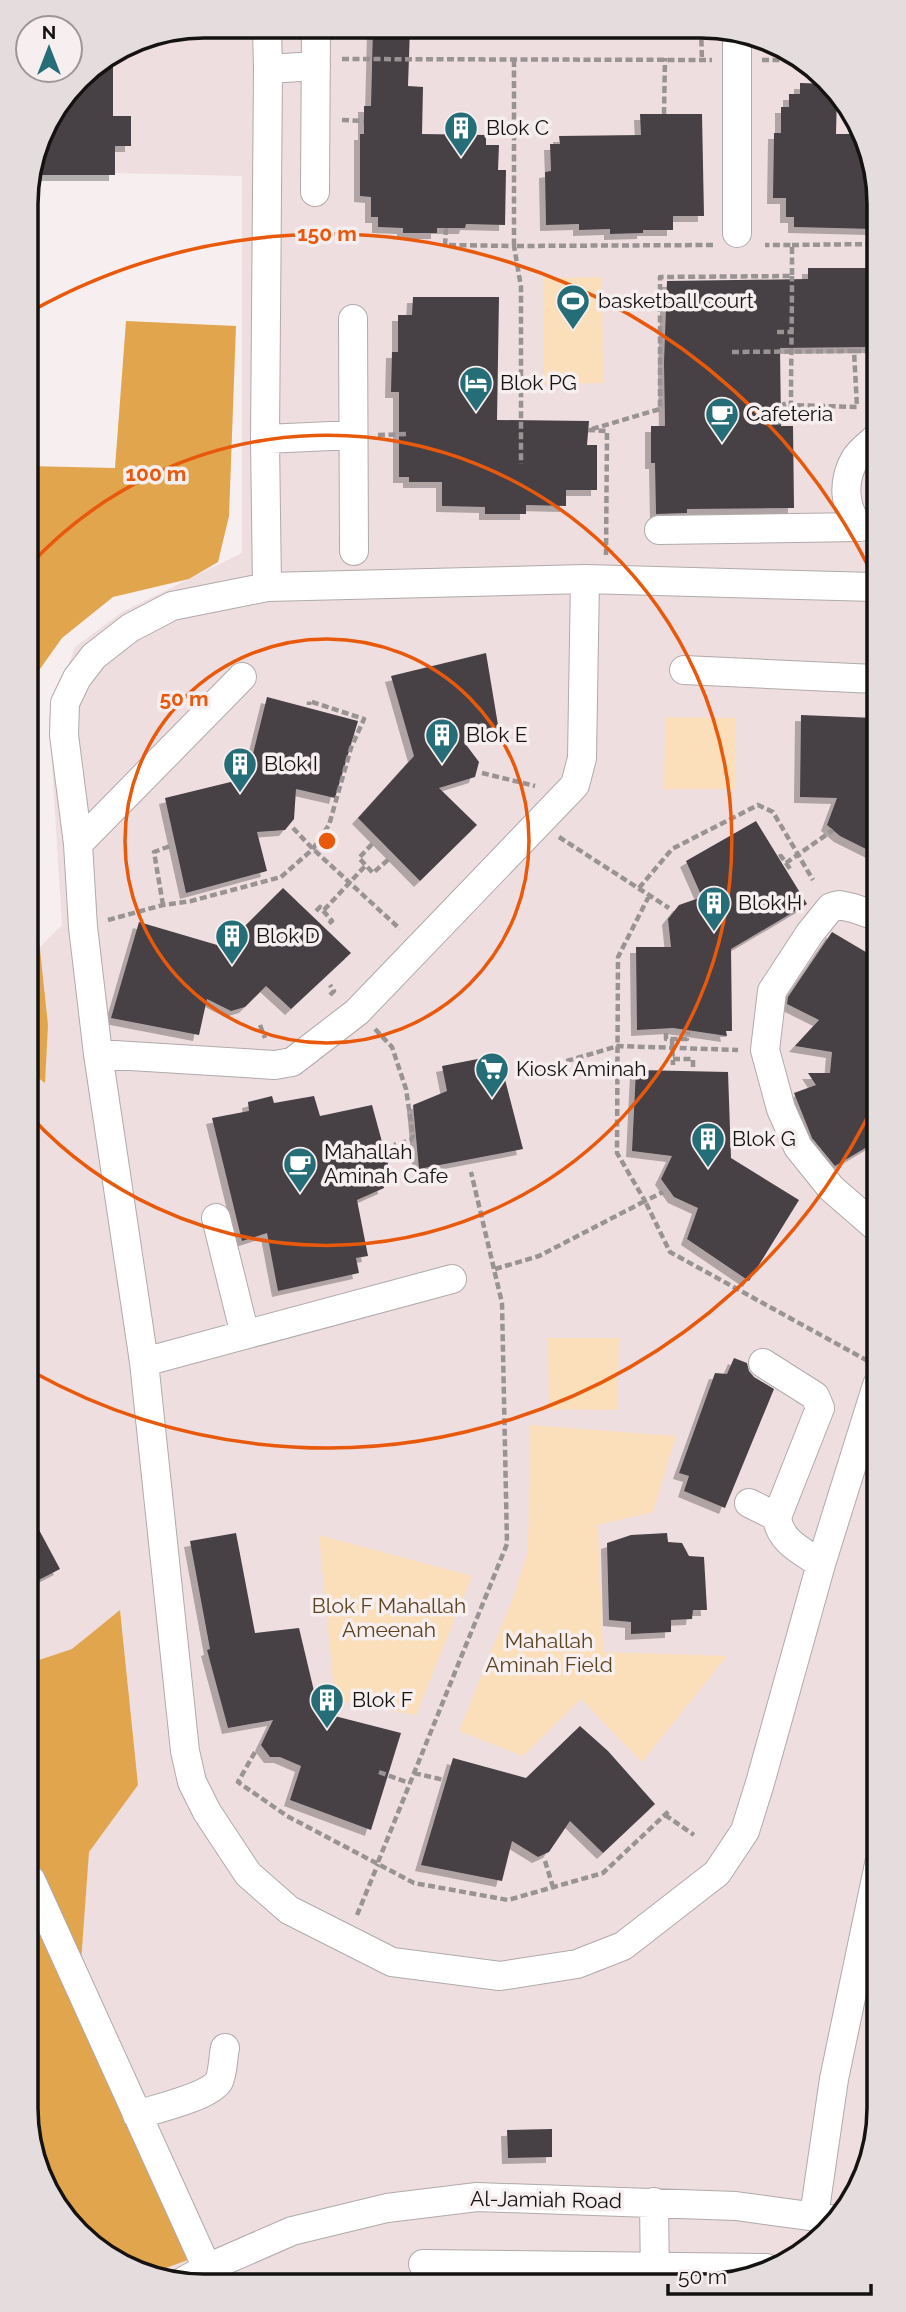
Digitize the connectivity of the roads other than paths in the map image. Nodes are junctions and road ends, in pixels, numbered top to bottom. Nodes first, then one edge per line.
1 (267, 39) edge
2 (319, 39) edge
3 (737, 43) edge
4 (324, 63) junction
5 (268, 69) junction
6 (315, 192) dead end
7 (737, 241) road end
8 (353, 318) dead end
9 (353, 435) junction
10 (265, 439) junction
11 (867, 447) edge
12 (867, 526) edge
13 (659, 530) dead end
14 (354, 551) dead end
15 (595, 572) junction
16 (267, 587) junction
17 (867, 587) edge
18 (684, 670) dead end
19 (242, 677) dead end
20 (867, 679) edge
21 (78, 844) junction
22 (867, 913) edge
23 (98, 1054) junction
24 (216, 1218) dead end
25 (867, 1219) edge
26 (452, 1279) dead end
27 (245, 1335) junction
28 (144, 1362) junction
29 (763, 1363) dead end
30 (867, 1416) edge
31 (749, 1503) dead end
32 (777, 1517) junction
33 (821, 1564) junction
34 (38, 1894) edge
35 (867, 1921) edge
36 (225, 2048) dead end
37 (137, 2115) junction
38 (654, 2202) junction
39 (826, 2217) edge
40 (826, 2218) edge
41 (424, 2264) dead end
42 (207, 2268) junction
43 (736, 2270) edge
44 (197, 2273) edge
45 (623, 2273) edge
46 (655, 2274) edge

1 - 5 street
2 - 4 street
3 - 7 street
4 - 5 street
4 - 6 street
5 - 10 street
8 - 9 street
9 - 10 street
9 - 14 street
10 - 16 street
11 - 12 street
12 - 13 street
15 - 16 street
15 - 17 street
15 - 23 street
16 - 21 street
18 - 20 street
19 - 21 street
21 - 23 street
22 - 25 street
23 - 28 street
24 - 27 street
26 - 27 street
27 - 28 street
28 - 33 street
29 - 32 street
30 - 33 street
31 - 32 street
32 - 33 street
34 - 37 street
35 - 39 street
36 - 37 street
37 - 42 street
38 - 40 street, Al-Jamiah Road
38 - 42 street, Al-Jamiah Road
38 - 46 street
41 - 45 street
42 - 44 street, Al-Jamiah Road
43 - 46 street
45 - 46 street

